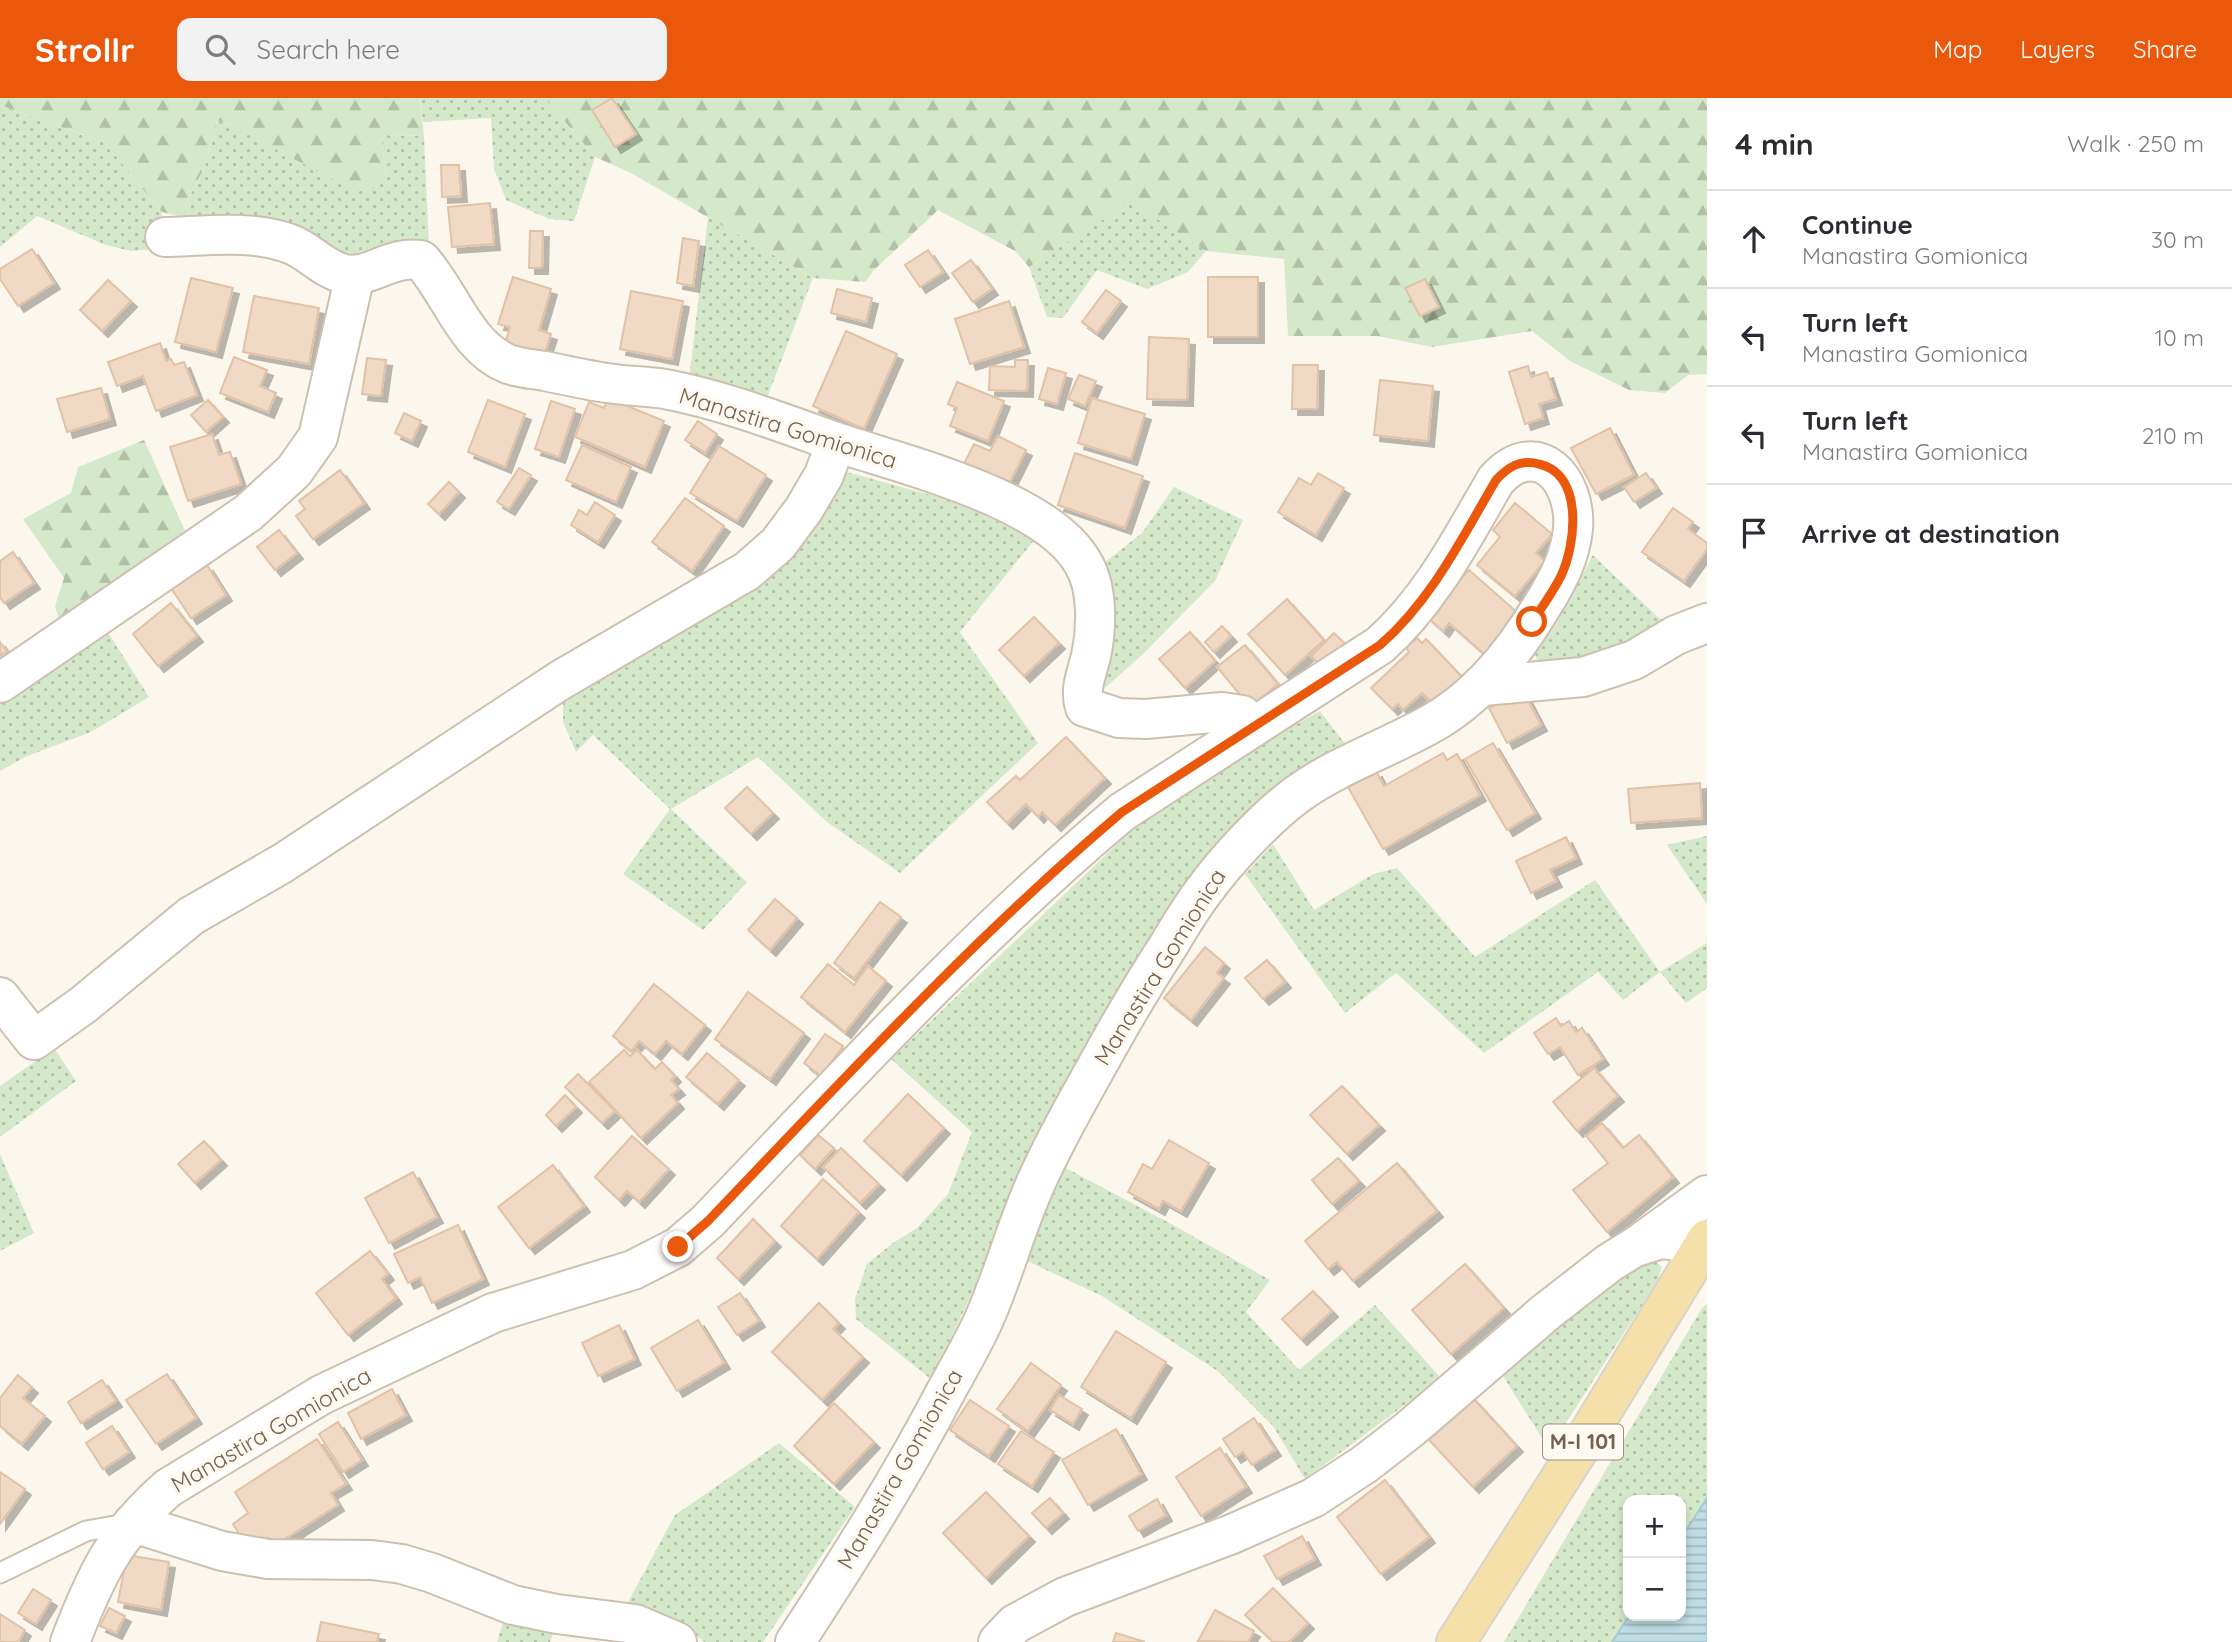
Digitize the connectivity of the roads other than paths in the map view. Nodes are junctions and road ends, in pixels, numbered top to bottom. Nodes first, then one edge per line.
1 (165, 237) dead end
2 (355, 275) junction
3 (836, 442) junction
4 (1707, 622) edge
5 (0, 683) edge
6 (1483, 686) junction
7 (1253, 725) junction
8 (0, 997) edge
9 (1707, 1195) edge
10 (1703, 1245) edge
11 (1633, 1248) junction
12 (132, 1523) junction
13 (0, 1573) edge
14 (70, 1642) edge
15 (677, 1642) edge
16 (795, 1642) edge
17 (998, 1642) edge
18 (1456, 1642) edge

1 - 2 street
2 - 3 street, Manastira Gomionica
2 - 5 street
3 - 7 street, Manastira Gomionica
3 - 8 street
4 - 6 street
6 - 7 street, Manastira Gomionica
6 - 16 street, Manastira Gomionica
7 - 12 street, Manastira Gomionica
9 - 11 street
10 - 11 street
10 - 18 main road, M-I 101
11 - 17 street
12 - 13 lane
12 - 14 street, Manastira Gomionica
12 - 15 street

